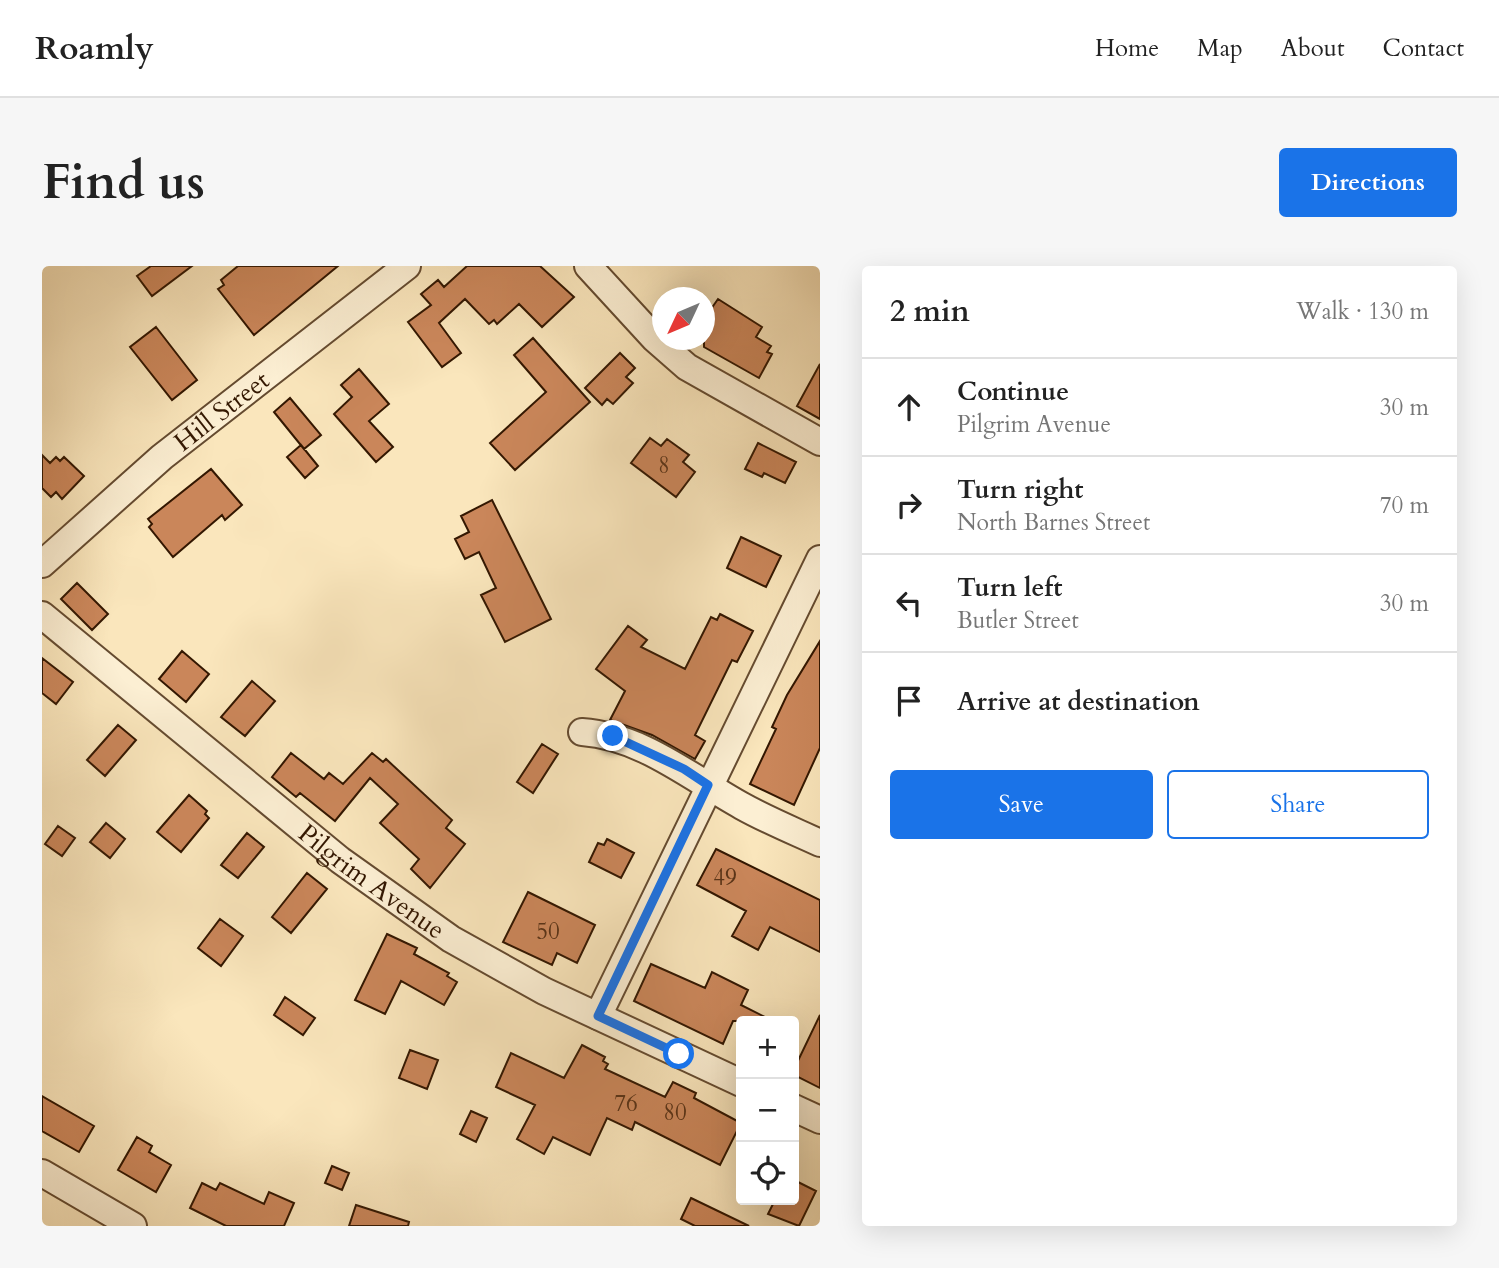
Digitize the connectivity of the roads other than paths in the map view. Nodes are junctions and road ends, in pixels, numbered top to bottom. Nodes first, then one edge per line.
1 (407, 266) edge
2 (589, 266) edge
3 (820, 442) edge
4 (820, 559) edge
5 (42, 564) edge
6 (42, 615) edge
7 (582, 732) dead end
8 (708, 785) junction
9 (820, 843) edge
10 (598, 1016) junction
11 (736, 1081) edge
12 (799, 1110) edge
13 (820, 1120) edge
14 (42, 1173) edge
15 (127, 1225) edge

1 - 5 street, Hill Street
2 - 3 street
4 - 8 street
6 - 10 street, Pilgrim Avenue
7 - 8 street
8 - 9 street
8 - 10 street
10 - 11 street, Pilgrim Avenue
12 - 13 street
14 - 15 street

